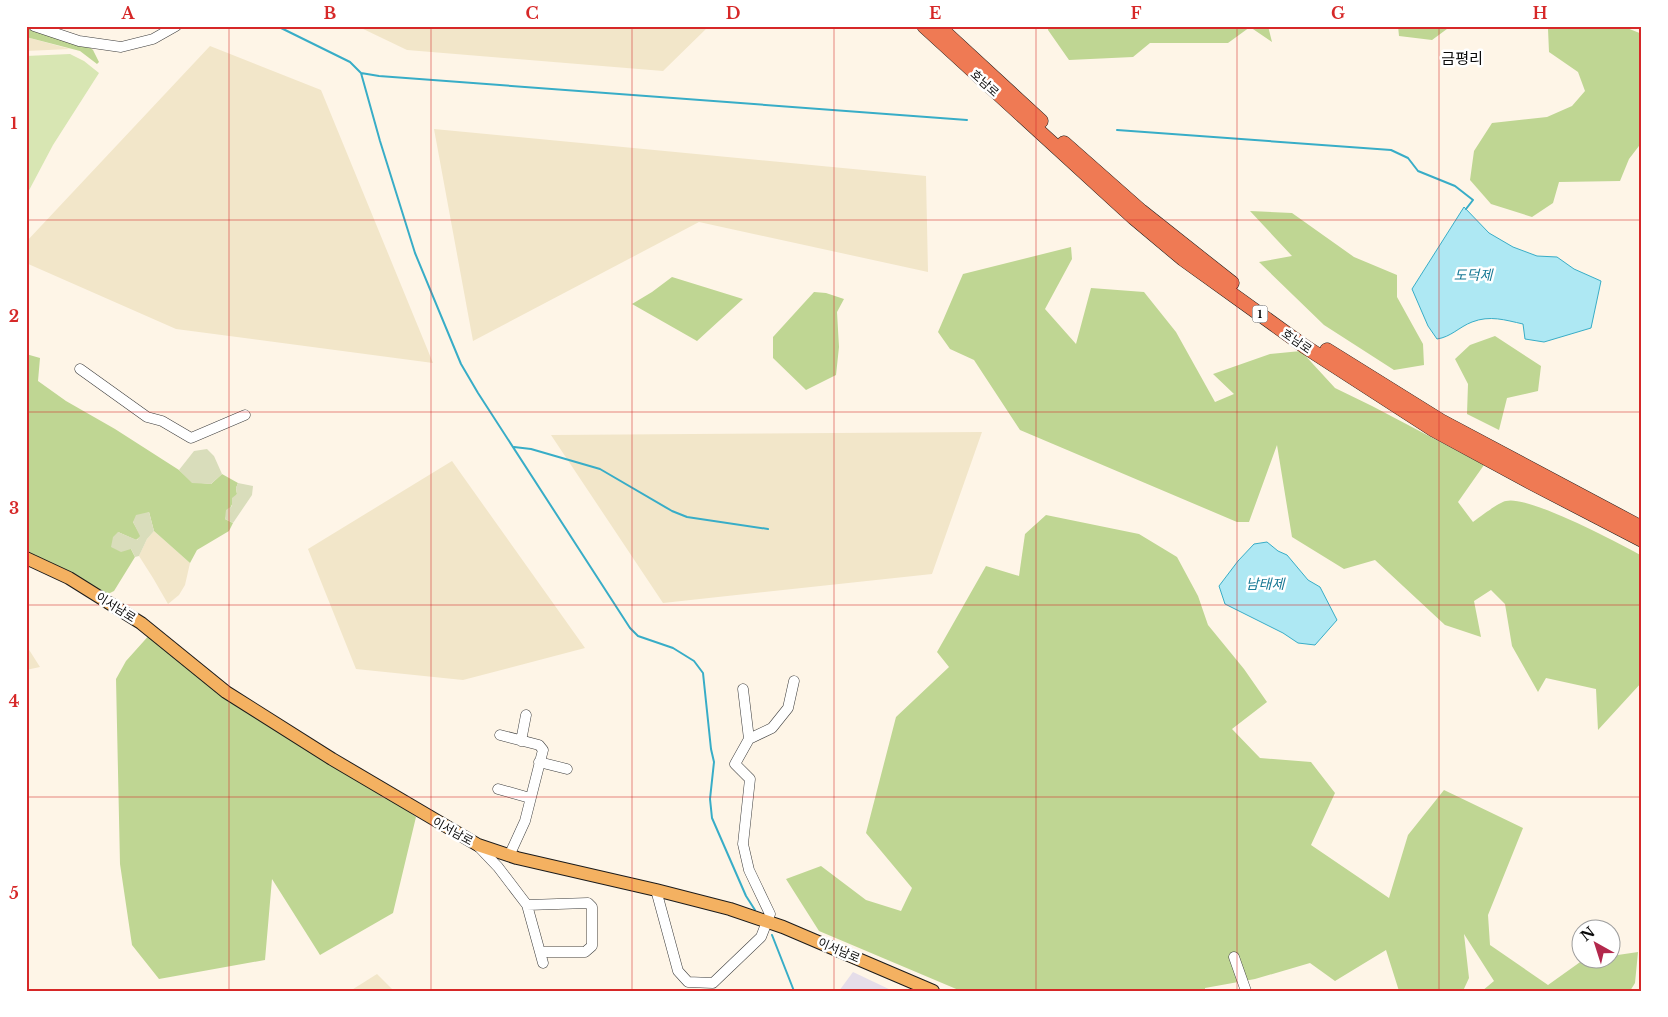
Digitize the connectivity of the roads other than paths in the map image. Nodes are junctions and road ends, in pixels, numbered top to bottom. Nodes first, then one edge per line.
1 (34, 26) edge
2 (176, 26) edge
3 (924, 26) edge
4 (938, 26) edge
5 (80, 369) dead end
6 (245, 415) dead end
7 (1530, 482) junction
8 (1642, 528) edge
9 (1622, 538) dead end
10 (1642, 540) edge
11 (26, 558) edge
12 (794, 681) dead end
13 (743, 690) dead end
14 (526, 715) dead end
15 (500, 735) dead end
16 (749, 739) junction
17 (521, 741) junction
18 (539, 762) junction
19 (566, 769) dead end
20 (498, 789) dead end
21 (530, 798) junction
22 (478, 845) junction
23 (512, 857) junction
24 (501, 872) junction
25 (656, 890) junction
26 (526, 905) junction
27 (766, 921) junction
28 (540, 952) junction
29 (1234, 957) dead end
30 (543, 963) dead end
31 (714, 987) edge
32 (933, 991) edge
33 (1246, 991) edge

1 - 2 street
3 - 7 highway, 호남로 / 1
4 - 8 highway, 호남로 / 1
5 - 6 street
7 - 9 highway
7 - 10 highway, 호남로 / 1
11 - 22 main road, 이서남로
12 - 16 street
13 - 16 street
14 - 17 street
15 - 17 street
16 - 27 street
17 - 18 street
18 - 19 street
18 - 21 street
20 - 21 street
21 - 23 street
22 - 23 main road, 이서남로
22 - 24 street
23 - 24 street
23 - 25 main road, 이서남로
24 - 26 street
25 - 27 main road, 이서남로
25 - 31 street
26 - 28 street
26 - 28 street
27 - 31 street
27 - 32 main road, 이서남로
28 - 30 street
29 - 33 street

